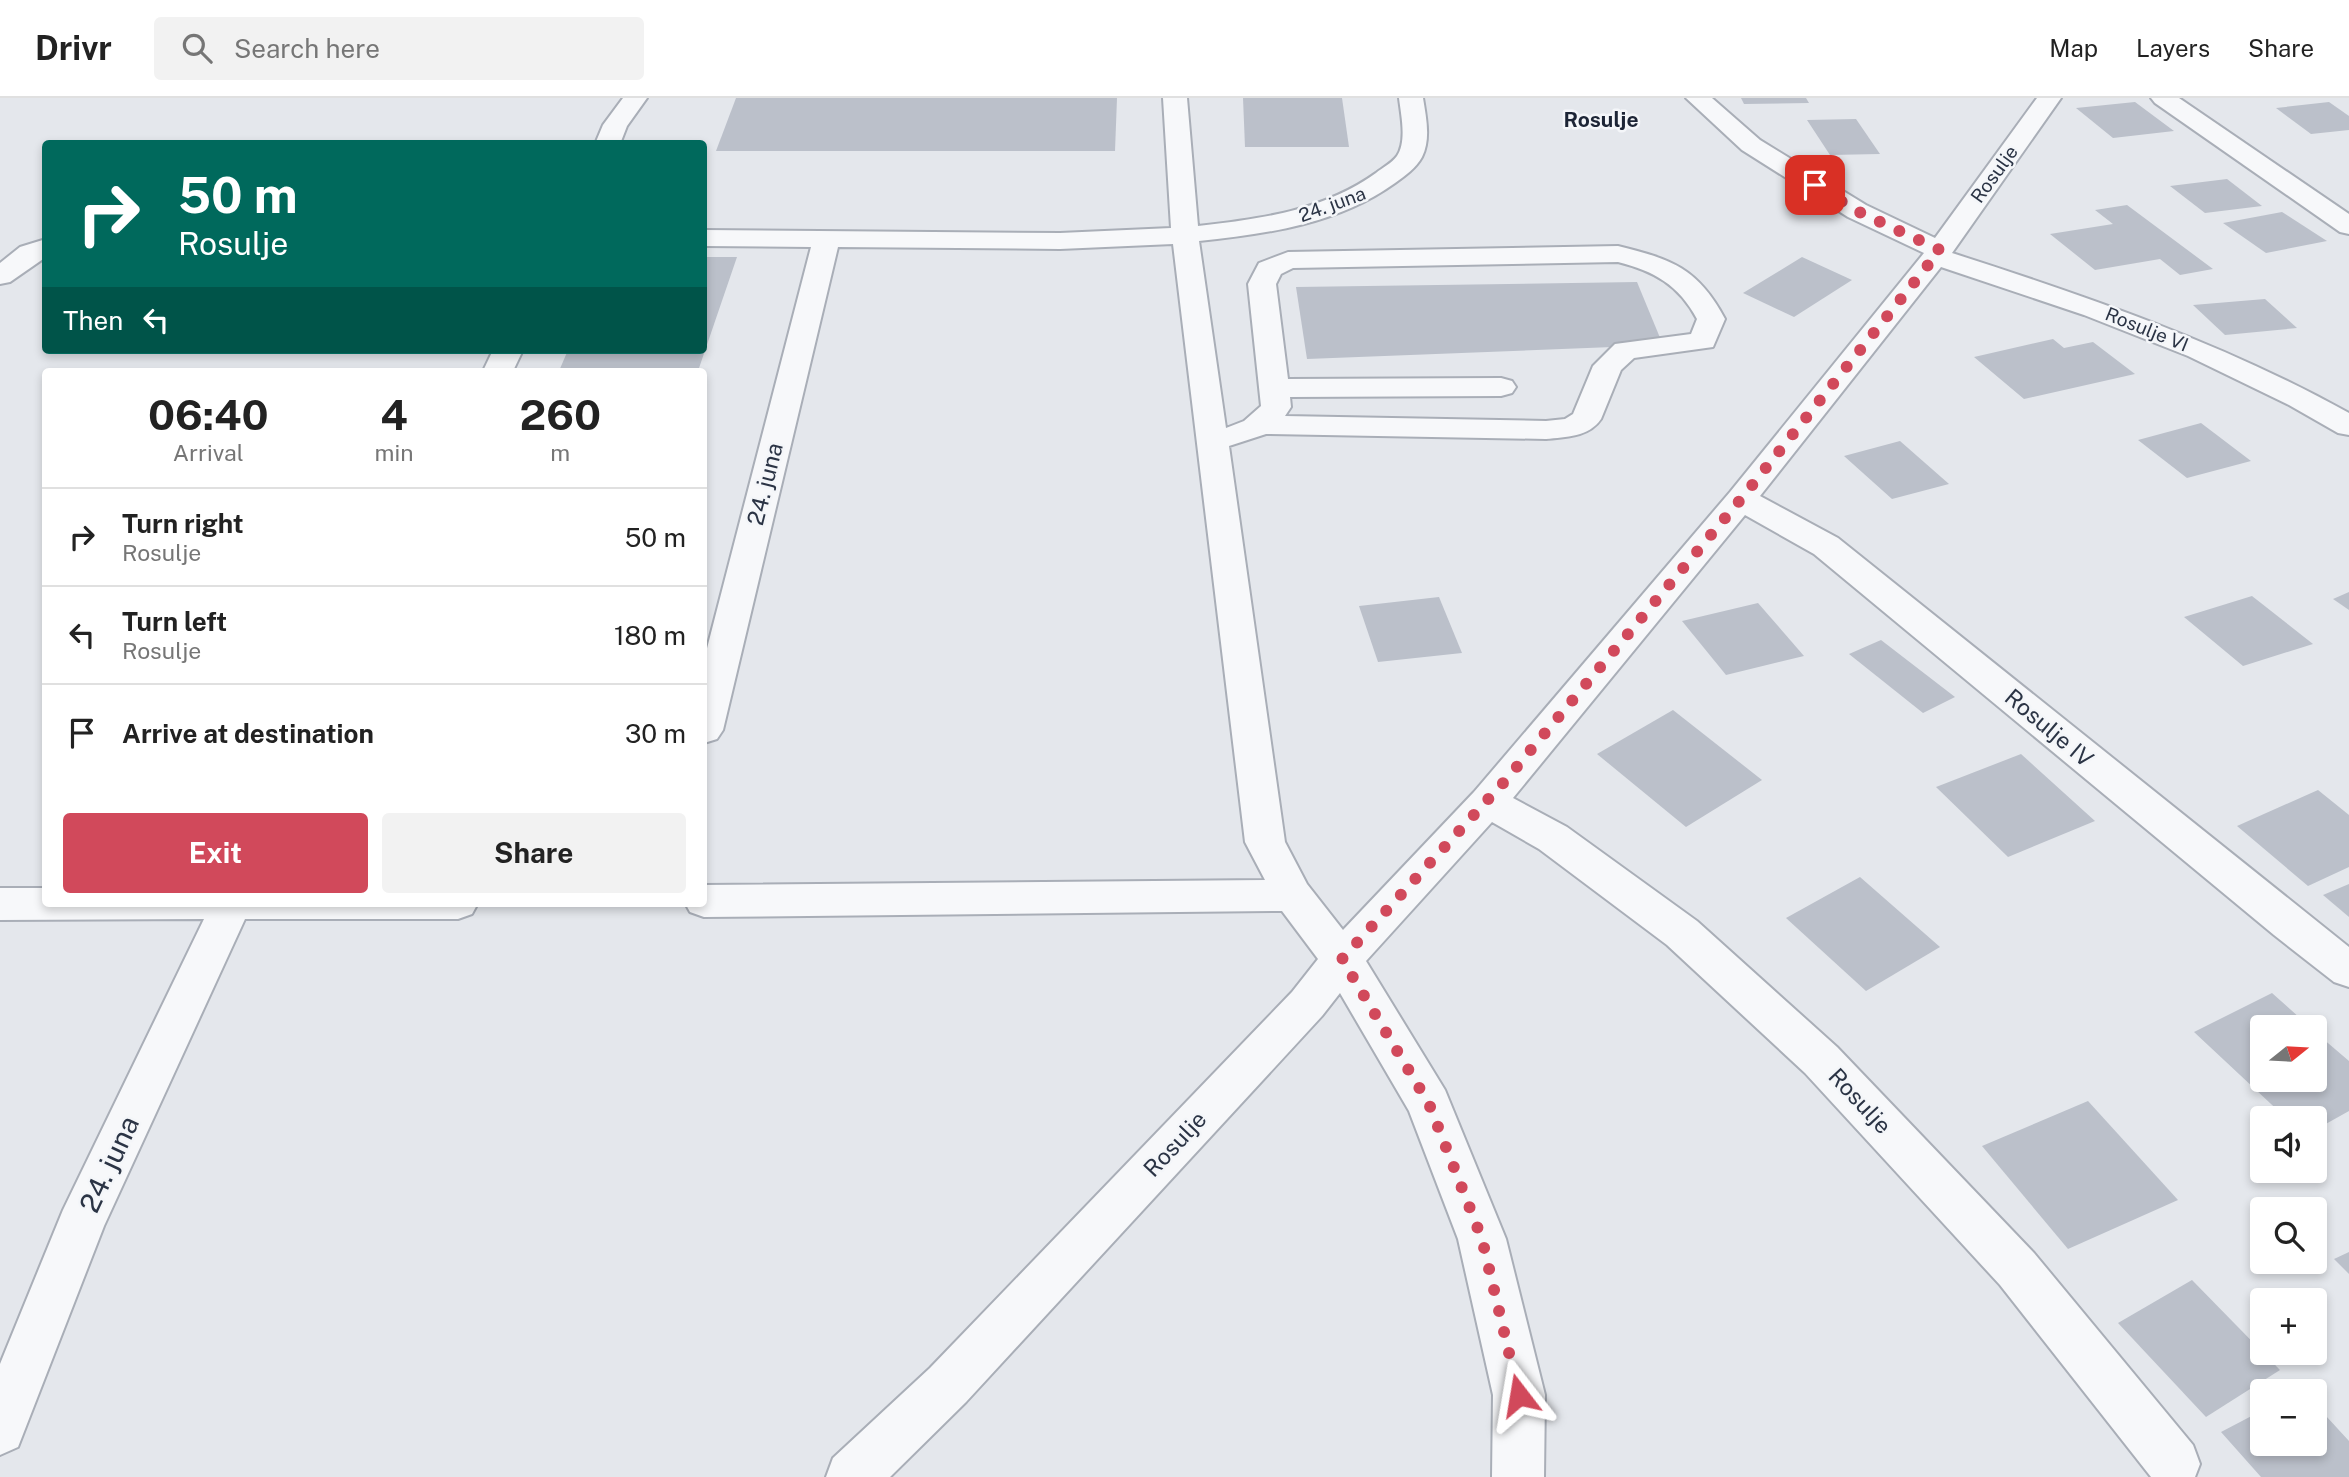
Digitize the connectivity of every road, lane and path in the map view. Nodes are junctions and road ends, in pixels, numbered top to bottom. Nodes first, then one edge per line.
1 (635, 98) edge
2 (1175, 98) edge
3 (1411, 98) edge
4 (1698, 98) edge
5 (2049, 98) edge
6 (2163, 98) edge
7 (609, 140) edge
8 (2286, 182) junction
9 (2349, 201) edge
10 (2349, 226) edge
11 (1185, 235) junction
12 (707, 238) edge
13 (827, 238) junction
14 (42, 248) edge
15 (1938, 253) junction
16 (0, 276) edge
17 (1501, 387) dead end
18 (1273, 388) junction
19 (1261, 425) junction
20 (2349, 426) edge
21 (1212, 440) junction
22 (1741, 499) junction
23 (707, 718) edge
24 (1488, 802) junction
25 (1293, 895) junction
26 (707, 901) edge
27 (0, 904) edge
28 (42, 904) edge
29 (230, 907) edge
30 (1342, 959) junction
31 (2349, 970) edge
32 (0, 1429) edge
33 (2174, 1464) dead end
34 (852, 1477) edge
35 (1518, 1477) edge

1 - 7 street
2 - 11 street
3 - 11 street, 24. juna
4 - 15 street
5 - 15 street, Rosulje
6 - 8 street
8 - 9 street
8 - 10 street
11 - 13 street, 24. juna
11 - 21 street
12 - 13 street, 24. juna
13 - 23 street, 24. juna
14 - 16 street
15 - 20 street, Rosulje VI
15 - 22 street, Rosulje
17 - 18 street
18 - 19 street
18 - 19 street
19 - 21 street
21 - 25 street
22 - 24 street, Rosulje
22 - 31 street, Rosulje IV
24 - 30 street, Rosulje
24 - 33 street, Rosulje
25 - 26 street
25 - 30 street
27 - 28 street
29 - 32 street, 24. juna
30 - 34 street, Rosulje
30 - 35 street

